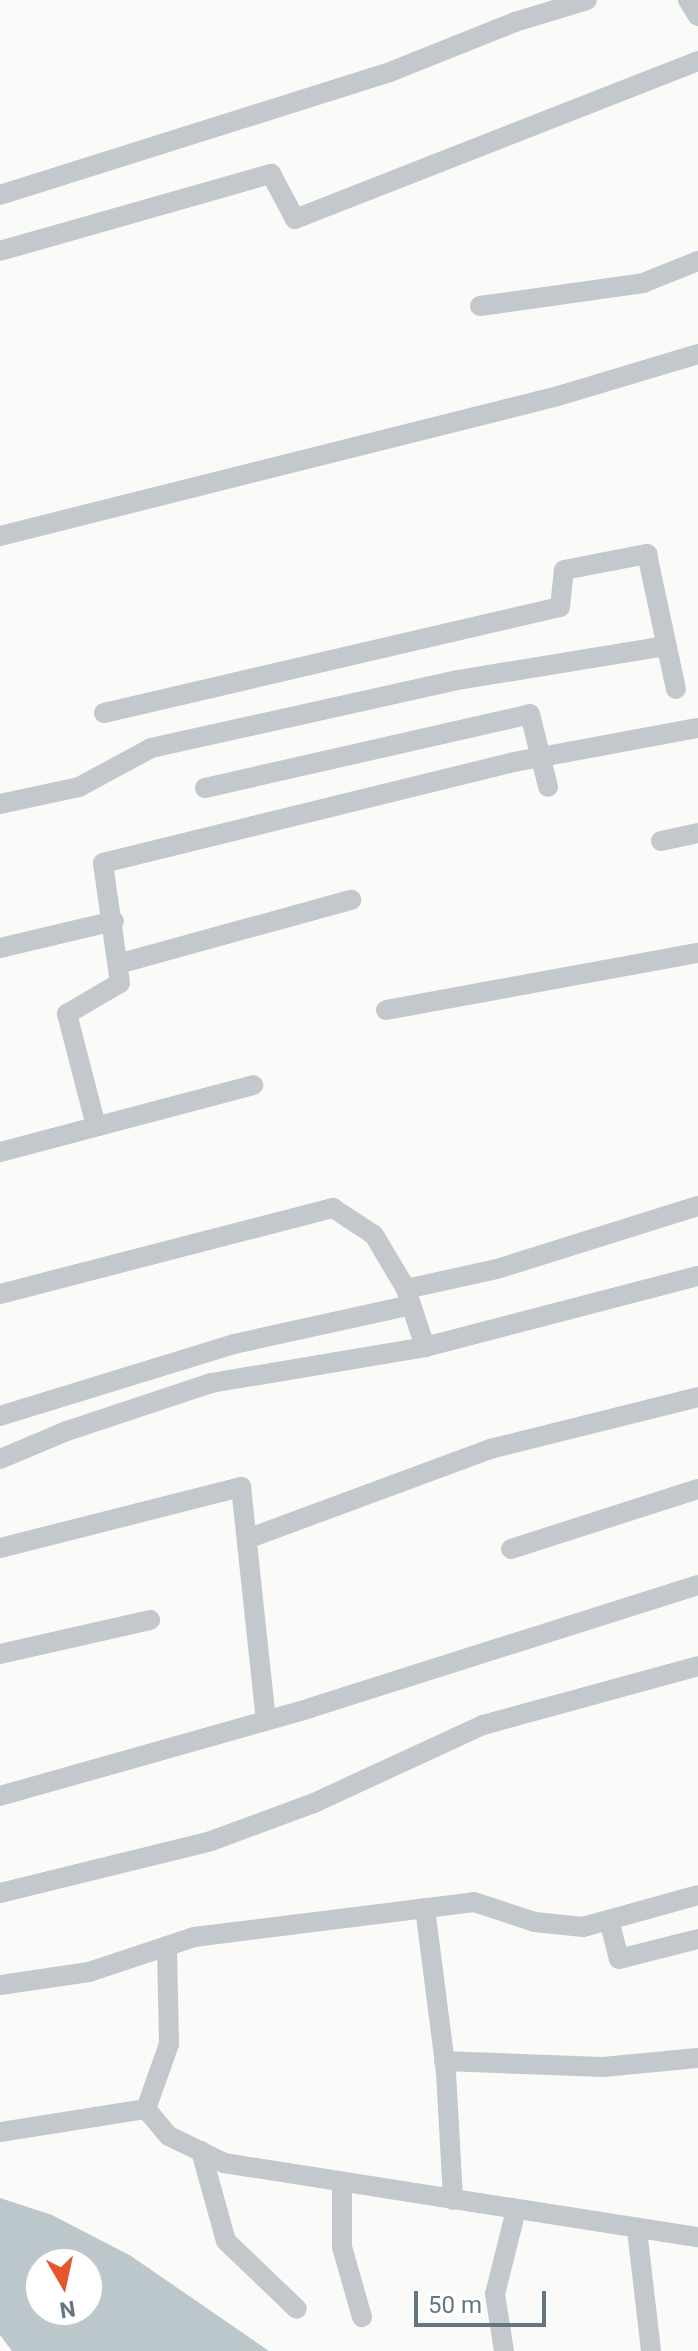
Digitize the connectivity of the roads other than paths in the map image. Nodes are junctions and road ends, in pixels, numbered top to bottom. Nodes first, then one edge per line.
1 (587, 0) edge
2 (688, 0) edge
3 (698, 16) edge
4 (698, 61) edge
5 (0, 195) edge
6 (0, 251) edge
7 (698, 261) edge
8 (480, 306) dead end
9 (698, 354) edge
10 (0, 536) edge
11 (666, 646) junction
12 (676, 689) dead end
13 (104, 713) dead end
14 (698, 728) edge
15 (542, 761) junction
16 (548, 787) dead end
17 (205, 788) dead end
18 (0, 804) edge
19 (698, 833) edge
20 (661, 841) dead end
21 (351, 900) dead end
22 (114, 921) junction
23 (0, 948) edge
24 (698, 953) edge
25 (118, 964) junction
26 (386, 1010) dead end
27 (253, 1085) dead end
28 (96, 1126) junction
29 (0, 1152) edge
30 (698, 1206) edge
31 (697, 1279) edge
32 (0, 1294) edge
33 (408, 1297) junction
34 (425, 1347) junction
35 (698, 1397) edge
36 (0, 1416) edge
37 (0, 1459) edge
38 (698, 1489) edge
39 (247, 1539) junction
40 (0, 1548) edge
41 (511, 1549) dead end
42 (698, 1585) edge
43 (150, 1620) dead end
44 (0, 1654) edge
45 (698, 1666) edge
46 (266, 1721) junction
47 (0, 1796) edge
48 (0, 1893) edge
49 (698, 1895) edge
50 (425, 1908) junction
51 (609, 1920) junction
52 (698, 1939) edge
53 (167, 1946) junction
54 (0, 1985) edge
55 (698, 2058) edge
56 (444, 2061) junction
57 (146, 2109) junction
58 (0, 2132) edge
59 (201, 2151) junction
60 (342, 2182) junction
61 (453, 2200) junction
62 (516, 2210) junction
63 (637, 2230) junction
64 (698, 2237) edge
65 (297, 2309) dead end
66 (362, 2317) dead end
67 (504, 2351) edge
68 (651, 2351) edge

1 - 5 street
2 - 3 street
4 - 6 street
7 - 8 street
9 - 10 street
11 - 12 street
11 - 13 street
11 - 18 street
14 - 15 street
15 - 16 street
15 - 17 street
15 - 22 street
19 - 20 street
21 - 25 street
22 - 23 street
22 - 25 street
24 - 26 street
25 - 28 street
27 - 28 street
28 - 29 street
30 - 33 street
31 - 34 street
32 - 33 street
33 - 34 street
33 - 36 street
34 - 37 street
35 - 39 street
38 - 41 street
39 - 40 street
39 - 46 street
42 - 46 street
43 - 44 street
45 - 48 street
46 - 47 street
49 - 51 street
50 - 51 street
50 - 53 street
50 - 56 street
51 - 52 street
53 - 54 street
53 - 57 street
55 - 56 street
56 - 61 street
57 - 58 street
57 - 59 street
59 - 60 street
59 - 65 street
60 - 61 street
60 - 66 street
61 - 62 street
62 - 63 street
62 - 67 street
63 - 64 street
63 - 68 street

